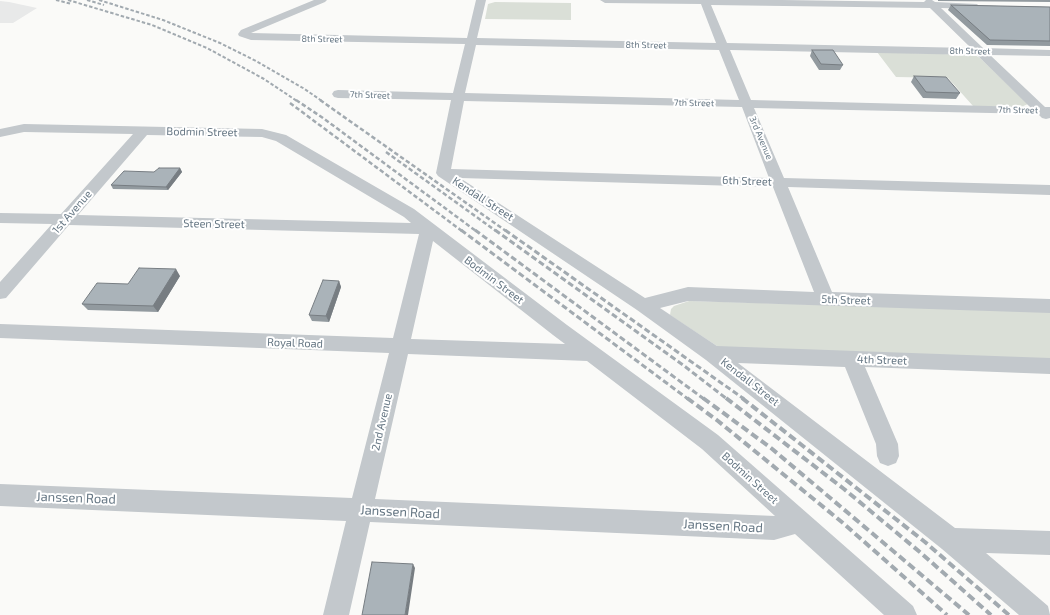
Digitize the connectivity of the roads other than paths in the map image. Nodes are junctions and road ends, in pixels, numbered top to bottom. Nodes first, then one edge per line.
1 (322, 0) edge
2 (481, 0) edge
3 (605, 0) edge
4 (704, 1) edge
5 (930, 3) edge
6 (987, 6) edge
7 (471, 42) junction
8 (723, 47) junction
9 (980, 52) junction
10 (1050, 53) edge
11 (338, 94) dead end
12 (458, 98) junction
13 (747, 104) junction
14 (1047, 113) edge
15 (4, 131) edge
16 (143, 131) junction
17 (443, 173) junction
18 (779, 182) junction
19 (1050, 190) edge
20 (0, 218) edge
21 (65, 220) junction
22 (428, 230) junction
23 (0, 293) edge
24 (826, 299) junction
25 (643, 305) junction
26 (1050, 306) edge
27 (0, 331) edge
28 (400, 346) junction
29 (590, 353) junction
30 (713, 354) junction
31 (852, 359) junction
32 (1050, 366) edge
33 (888, 456) dead end
34 (0, 495) edge
35 (361, 510) junction
36 (798, 520) junction
37 (951, 540) junction
38 (1050, 542) edge
39 (336, 615) edge
40 (904, 615) edge
41 (1039, 615) edge

1 - 7 street, 8th Street
2 - 7 street
3 - 4 street
4 - 5 street
4 - 8 street, 3rd Avenue
5 - 6 street
5 - 9 street
7 - 8 street, 8th Street
7 - 12 street
8 - 9 street, 8th Street
8 - 13 street, 3rd Avenue
9 - 10 street, 8th Street
9 - 14 street
11 - 12 street, 7th Street
12 - 13 street, 7th Street
12 - 17 street
13 - 14 street, 7th Street
13 - 18 street, 3rd Avenue
15 - 16 street, Bodmin Street
16 - 21 street, 1st Avenue
16 - 22 street, Bodmin Street
17 - 18 street, 6th Street
17 - 25 street, Kendall Street
18 - 19 street, 6th Street
18 - 24 street, 3rd Avenue
20 - 21 street, Steen Street
21 - 22 street, Steen Street
21 - 23 street, 1st Avenue
22 - 28 street, 2nd Avenue
22 - 29 street, Bodmin Street
24 - 25 street, 5th Street
24 - 26 street, 5th Street
25 - 30 street, Kendall Street
27 - 28 street, Royal Road
28 - 29 street, Royal Road
28 - 35 street, 2nd Avenue
29 - 36 street, Bodmin Street
30 - 31 street, 4th Street
30 - 37 street, Kendall Street
31 - 32 street, 4th Street
31 - 33 street
34 - 35 street, Janssen Road
35 - 36 street, Janssen Road
35 - 39 street, 2nd Avenue
36 - 40 street, Bodmin Street
37 - 38 street
37 - 41 street, Kendall Street

